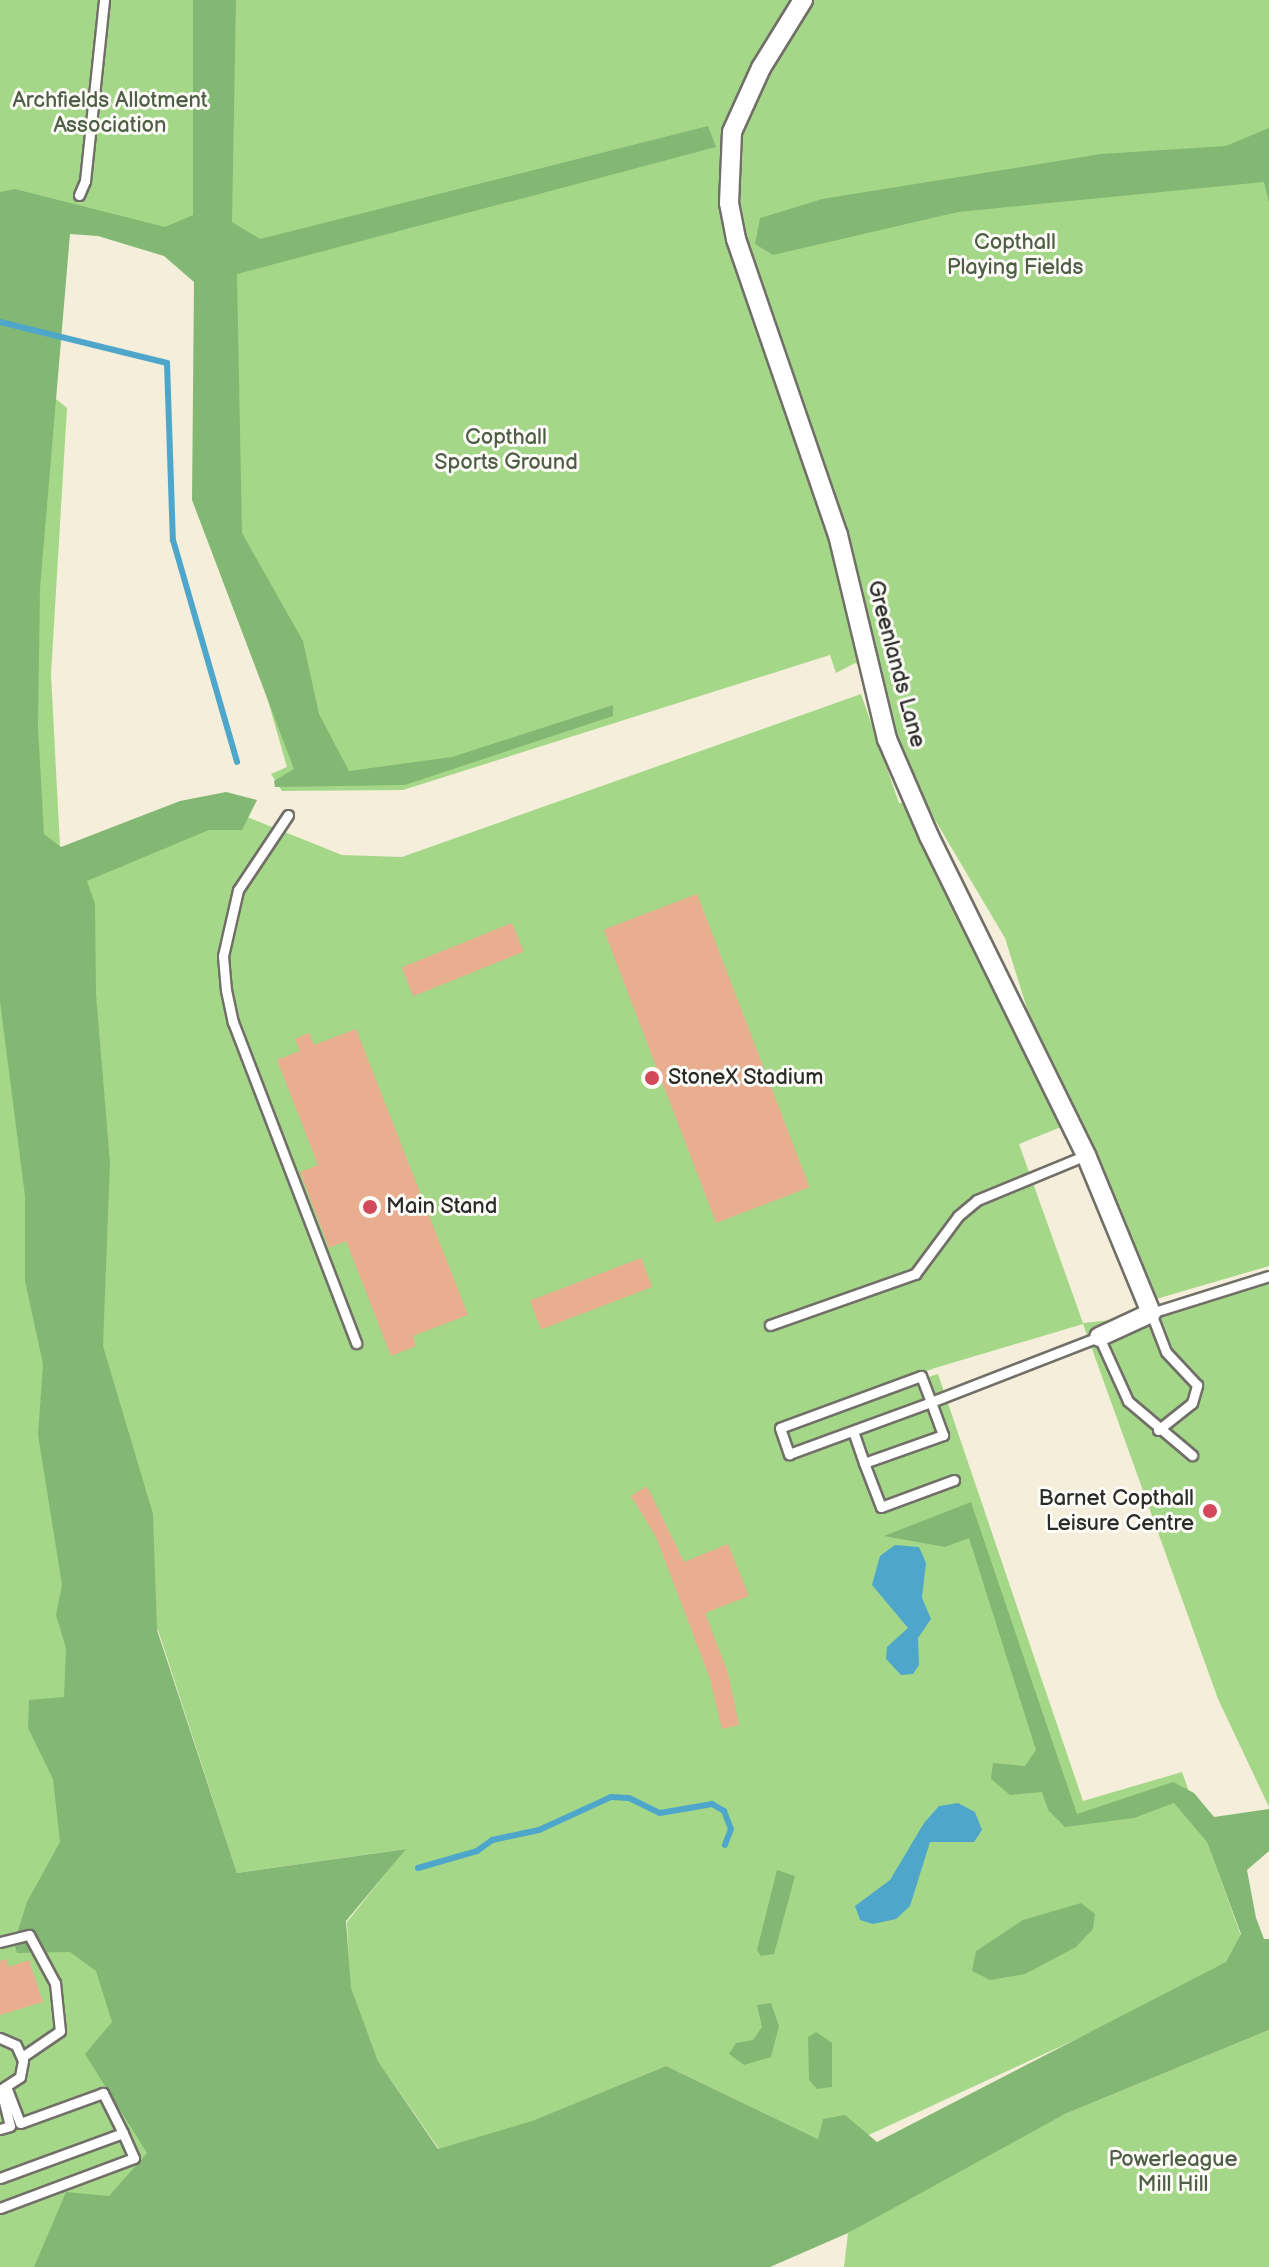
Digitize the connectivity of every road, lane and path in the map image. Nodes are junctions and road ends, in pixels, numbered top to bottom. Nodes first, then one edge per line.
1 (104, 0) edge
2 (803, 0) edge
3 (79, 195) dead end
4 (288, 815) dead end
5 (1086, 1155) junction
6 (1269, 1276) edge
7 (1151, 1313) junction
8 (770, 1325) dead end
9 (1099, 1337) junction
10 (356, 1343) dead end
11 (931, 1402) junction
12 (1158, 1430) junction
13 (853, 1431) junction
14 (1192, 1455) dead end
15 (864, 1463) junction
16 (954, 1480) dead end
17 (0, 1942) edge
18 (0, 2038) edge
19 (22, 2057) junction
20 (3, 2090) edge
21 (0, 2129) edge
22 (123, 2133) junction
23 (0, 2178) edge
24 (0, 2208) edge

1 - 3 lane
2 - 5 street, Greenlands Lane
4 - 10 lane
5 - 7 street, Greenlands Lane
5 - 8 lane
6 - 7 lane
7 - 9 street
7 - 12 lane
9 - 11 lane
9 - 12 lane
11 - 13 lane
11 - 13 lane
11 - 15 lane
12 - 14 lane
13 - 15 lane
15 - 16 lane
17 - 19 lane
18 - 19 lane
19 - 20 lane
20 - 21 lane
20 - 22 lane
22 - 23 lane
22 - 24 lane

